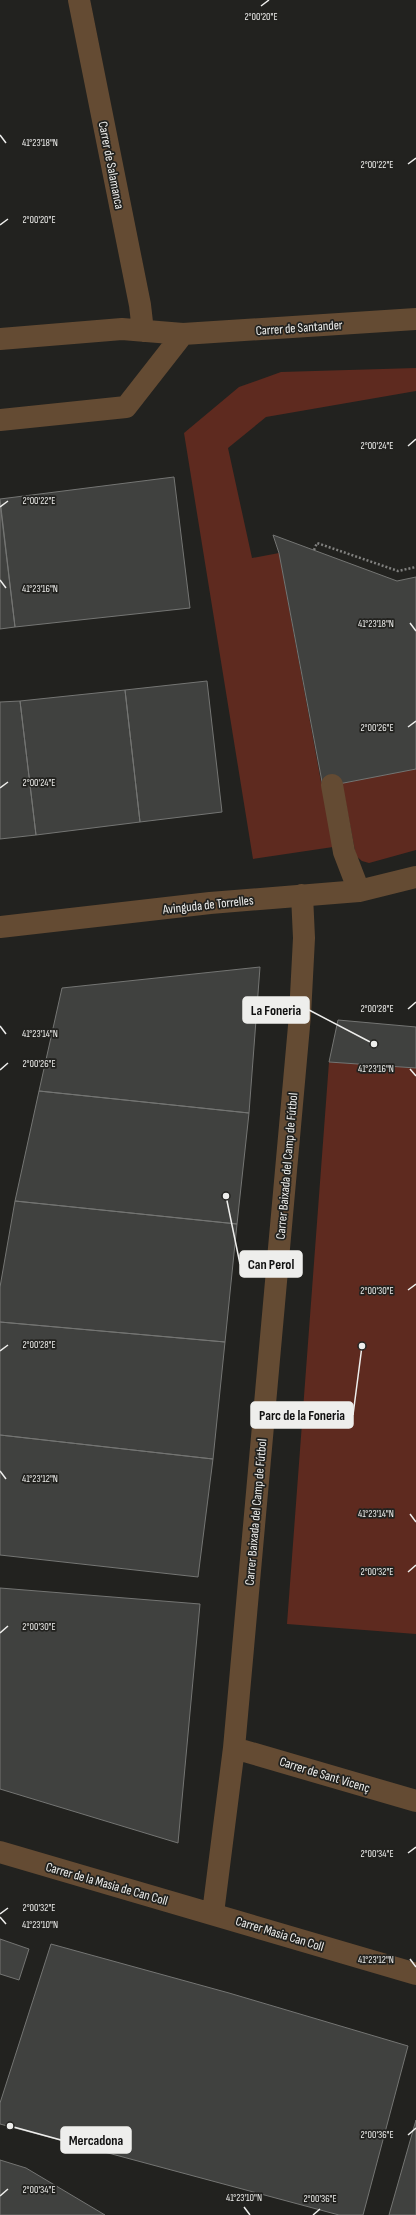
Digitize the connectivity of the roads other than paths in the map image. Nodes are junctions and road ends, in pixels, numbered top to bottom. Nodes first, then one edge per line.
1 (79, 0) edge
2 (416, 319) edge
3 (143, 331) junction
4 (183, 334) junction
5 (0, 339) edge
6 (0, 420) edge
7 (332, 785) dead end
8 (416, 877) edge
9 (359, 890) junction
10 (302, 895) junction
11 (0, 927) edge
12 (234, 1748) junction
13 (416, 1801) edge
14 (0, 1852) edge
15 (213, 1913) junction
16 (416, 1974) edge

1 - 3 street, Carrer de Salamanca
2 - 4 street, Carrer de Santander
3 - 4 street, Carrer de Santander
3 - 5 street, Carrer de Santander
4 - 6 street
7 - 9 street
8 - 9 street, Avinguda de Torrelles
9 - 10 street, Avinguda de Torrelles
10 - 11 street, Avinguda de Torrelles
10 - 12 street, Carrer Baixada del Camp de Fútbol
12 - 13 street, Carrer de Sant Vicenç
12 - 15 street, Carrer Baixada del Camp de Fútbol
14 - 15 street, Carrer de la Masia de Can Coll
15 - 16 street, Carrer Masia Can Coll

